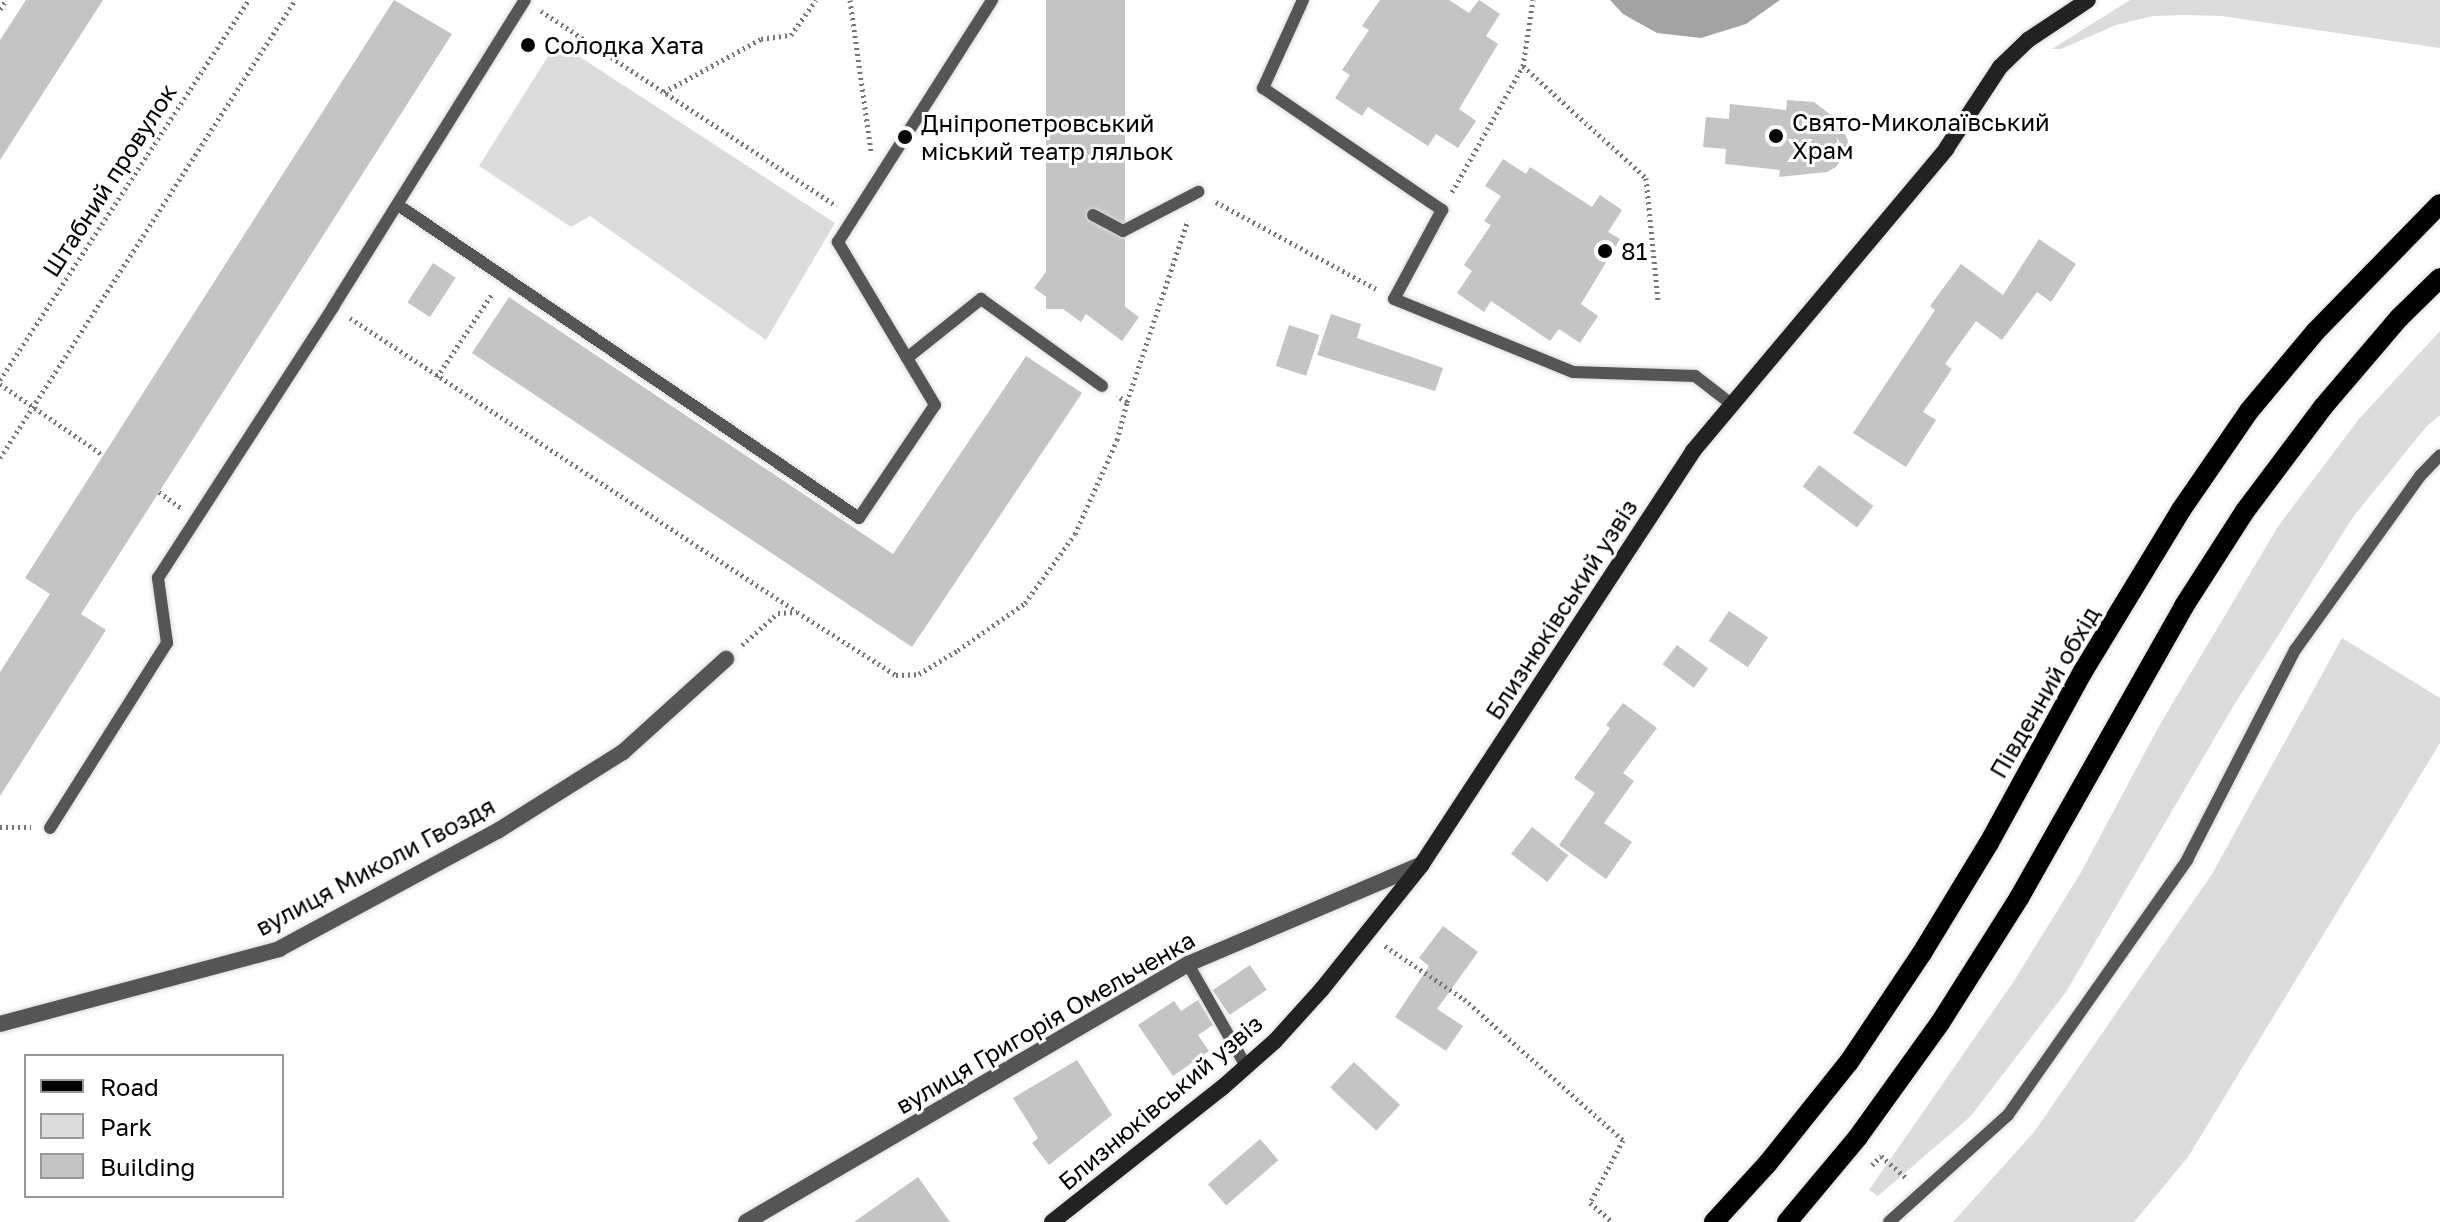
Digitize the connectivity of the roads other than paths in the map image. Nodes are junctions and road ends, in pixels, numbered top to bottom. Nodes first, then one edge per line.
1 (992, 0) edge
2 (1303, 0) edge
3 (2088, 0) edge
4 (526, 1) edge
5 (1198, 192) road end
6 (2440, 204) edge
7 (398, 205) junction
8 (1093, 215) dead end
9 (2440, 278) edge
10 (907, 358) junction
11 (1102, 386) road end
12 (1730, 403) junction
13 (2440, 455) edge
14 (726, 659) road end
15 (50, 828) road end
16 (1422, 864) junction
17 (1188, 964) junction
18 (0, 1024) edge
19 (1246, 1066) junction
20 (746, 1222) edge
21 (1052, 1222) edge
22 (1714, 1222) edge
23 (1787, 1222) edge
24 (1889, 1222) edge

1 - 10 lane
2 - 12 lane
3 - 12 street, Близнюківський узвіз
4 - 7 lane
5 - 8 lane
6 - 22 main road, Південний обхід
7 - 10 lane
7 - 15 lane
9 - 23 main road
10 - 11 lane
12 - 16 street, Близнюківський узвіз
13 - 24 lane
14 - 18 street, вулиця Миколи Гвоздя
16 - 17 street, вулиця Григорія Омельченка
16 - 19 street, Близнюківський узвіз
17 - 19 lane
17 - 20 street, вулиця Григорія Омельченка
19 - 21 street, Близнюківський узвіз

